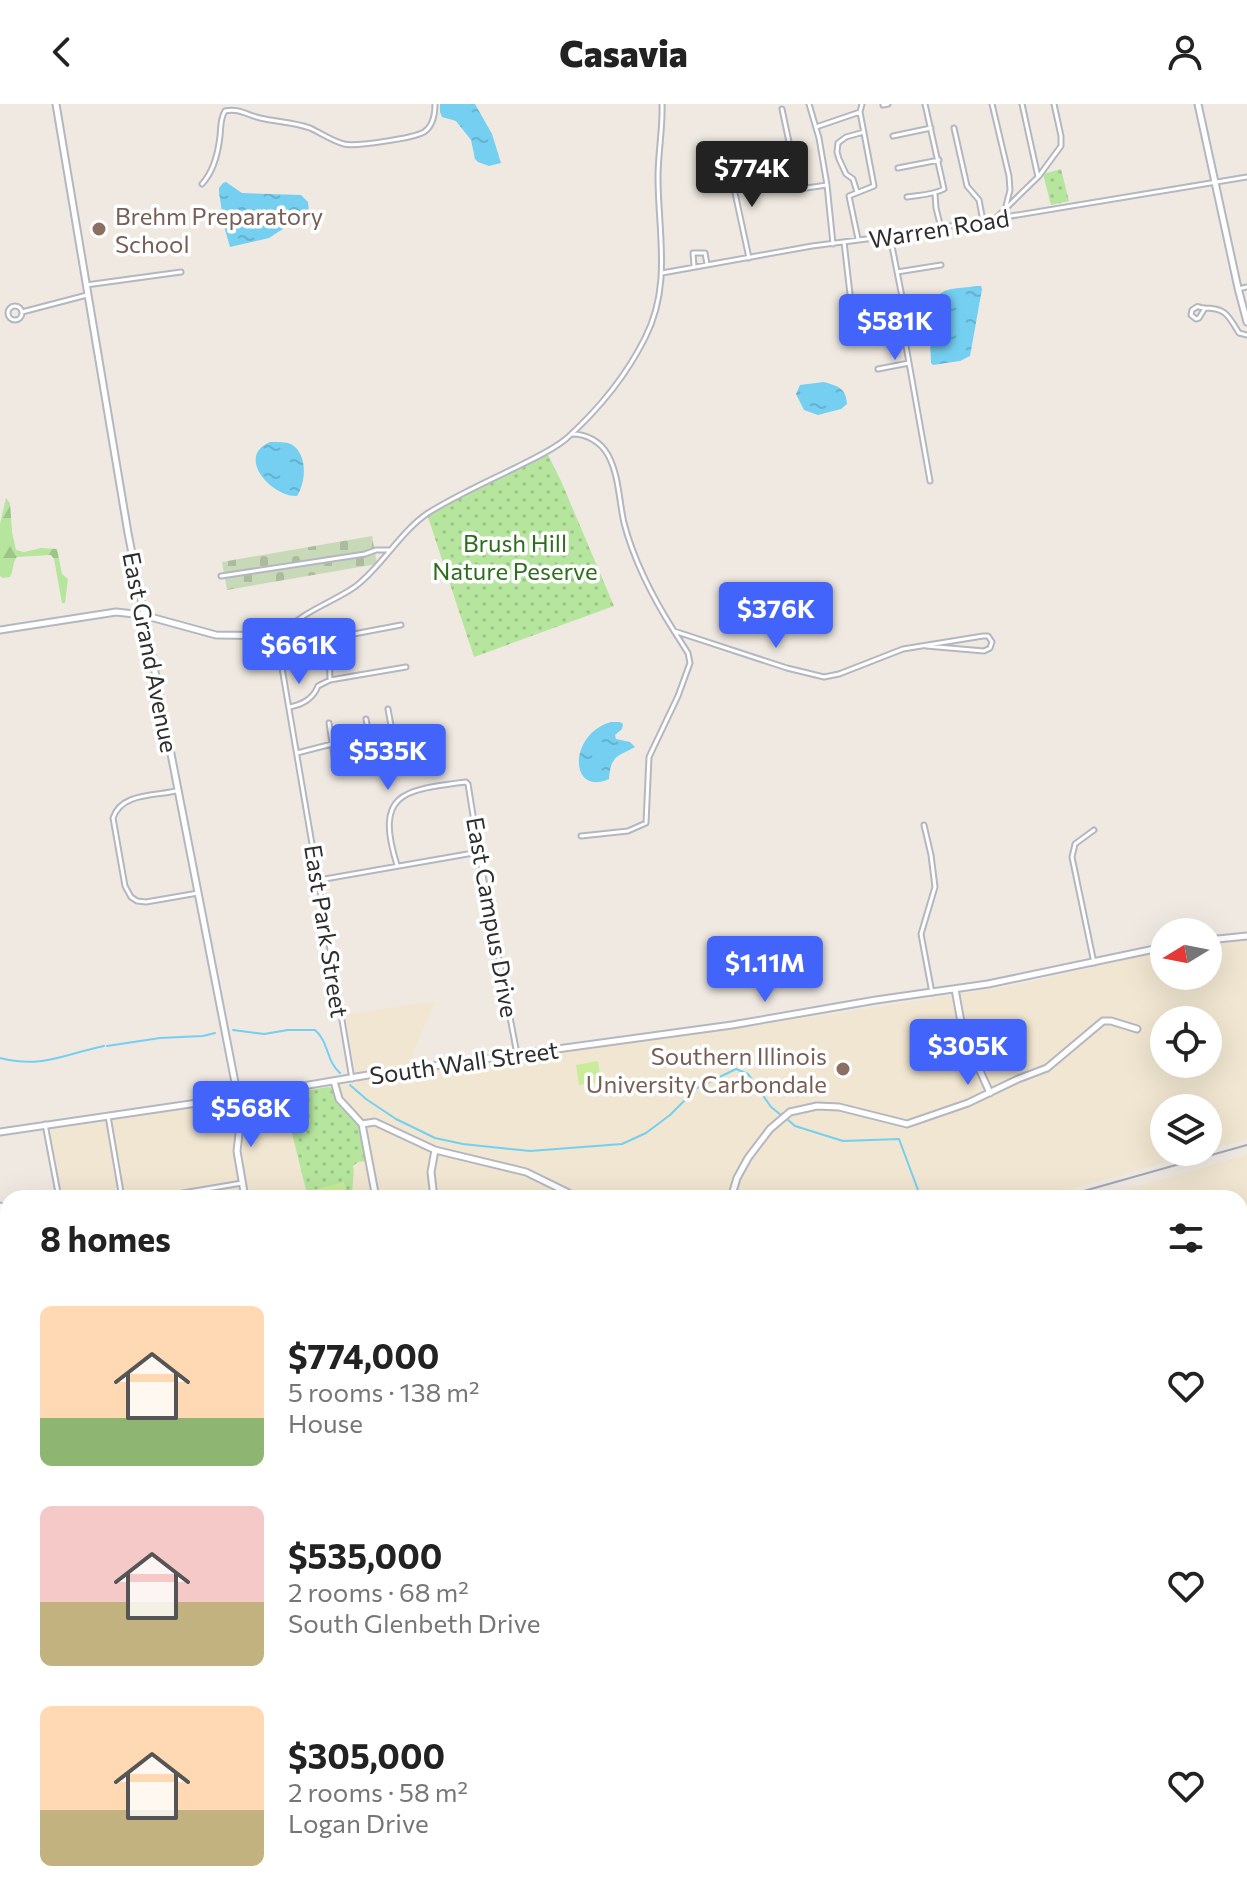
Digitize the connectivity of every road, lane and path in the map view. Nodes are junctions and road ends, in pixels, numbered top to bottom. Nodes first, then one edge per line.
1 (56, 104) edge
2 (435, 104) edge
3 (662, 104) edge
4 (809, 104) edge
5 (862, 104) edge
6 (925, 104) edge
7 (992, 104) edge
8 (1022, 104) edge
9 (1054, 104) edge
10 (1198, 104) edge
11 (782, 109) dead end
12 (860, 112) junction
13 (816, 127) junction
14 (931, 128) junction
15 (954, 128) dead end
16 (864, 132) junction
17 (893, 136) dead end
18 (939, 160) junction
19 (729, 165) dead end
20 (898, 168) dead end
21 (1038, 177) junction
22 (1247, 177) edge
23 (1216, 181) junction
24 (202, 184) dead end
25 (827, 185) junction
26 (857, 193) junction
27 (935, 194) junction
28 (907, 197) dead end
29 (1005, 210) junction
30 (995, 219) junction
31 (983, 221) junction
32 (941, 228) junction
33 (890, 236) junction
34 (859, 241) junction
35 (844, 242) junction
36 (833, 244) junction
37 (749, 258) junction
38 (707, 264) junction
39 (941, 265) dead end
40 (694, 267) junction
41 (181, 272) dead end
42 (897, 272) junction
43 (662, 273) junction
44 (86, 285) junction
45 (1247, 287) edge
46 (1238, 289) junction
47 (87, 295) junction
48 (1205, 308) dead end
49 (22, 312) dead end
50 (1247, 322) edge
51 (903, 329) junction
52 (871, 333) dead end
53 (1247, 335) edge
54 (853, 337) dead end
55 (909, 363) junction
56 (878, 369) dead end
57 (570, 434) junction
58 (930, 481) dead end
59 (390, 550) junction
60 (221, 576) dead end
61 (143, 615) junction
62 (401, 625) dead end
63 (0, 630) edge
64 (674, 631) junction
65 (283, 636) junction
66 (926, 646) junction
67 (406, 667) dead end
68 (330, 680) junction
69 (289, 708) junction
70 (388, 709) dead end
71 (366, 719) dead end
72 (329, 723) dead end
73 (392, 732) junction
74 (369, 737) junction
75 (332, 744) junction
76 (297, 753) junction
77 (396, 753) dead end
78 (373, 755) dead end
79 (335, 763) dead end
80 (177, 791) junction
81 (924, 825) dead end
82 (1094, 830) dead end
83 (581, 836) dead end
84 (479, 852) junction
85 (397, 865) junction
86 (319, 880) junction
87 (198, 893) junction
88 (1247, 936) edge
89 (1222, 939) edge
90 (1150, 950) edge
91 (1094, 963) junction
92 (955, 989) junction
93 (932, 993) junction
94 (1137, 1029) dead end
95 (517, 1054) junction
96 (352, 1079) junction
97 (334, 1081) junction
98 (990, 1093) junction
99 (238, 1097) junction
100 (108, 1116) junction
101 (45, 1124) junction
102 (362, 1124) junction
103 (0, 1132) edge
104 (435, 1150) junction
105 (242, 1183) junction
106 (57, 1190) edge
107 (121, 1190) edge
108 (200, 1190) edge
109 (243, 1190) edge
110 (374, 1190) edge
111 (433, 1190) edge
112 (563, 1190) edge
113 (733, 1190) edge

1 - 44 street, East Grand Avenue
2 - 24 street
3 - 43 street
4 - 13 street
5 - 12 street
6 - 14 street
7 - 29 street
8 - 21 street
9 - 21 street
10 - 23 street
11 - 25 street
12 - 13 street
12 - 16 street
13 - 25 street
14 - 17 street
14 - 18 street
15 - 31 street
16 - 26 street
16 - 26 street
18 - 20 street
18 - 27 street
19 - 37 street
21 - 29 street
22 - 23 street, Warren Road
23 - 30 street, Warren Road
23 - 46 street
25 - 36 street
26 - 34 street
27 - 28 street
27 - 32 street
29 - 30 street
30 - 31 street, Warren Road
31 - 32 street, Warren Road
32 - 33 street, Warren Road
33 - 34 street, Warren Road
33 - 42 street
34 - 35 street, Warren Road
35 - 36 street, Warren Road
35 - 54 street
36 - 37 street, Warren Road
37 - 38 street, Warren Road
38 - 40 street, Warren Road
38 - 40 street
39 - 42 street
40 - 43 street, Warren Road
41 - 44 street
42 - 51 street
43 - 57 street
44 - 47 street, East Grand Avenue
45 - 46 street
46 - 50 street
47 - 49 street
47 - 61 street, East Grand Avenue
48 - 53 street
51 - 52 street
51 - 55 street
55 - 56 street
55 - 58 street
57 - 59 street
57 - 64 street
59 - 60 street
59 - 65 street
61 - 63 street
61 - 65 street
61 - 80 street, East Grand Avenue
62 - 68 street
64 - 66 street
64 - 83 street
65 - 69 street, East Park Street
66 - 66 street
67 - 68 street
68 - 69 street
69 - 76 street, East Park Street
70 - 73 street
71 - 74 street
72 - 75 street
73 - 74 street
73 - 77 street
74 - 75 street
74 - 78 street
75 - 76 street
75 - 79 street
76 - 86 street, East Park Street
80 - 87 street, East Grand Avenue
80 - 87 street
81 - 93 street
82 - 91 street
84 - 85 street
84 - 85 street, East Campus Drive
84 - 95 street, East Campus Drive
85 - 86 street
86 - 96 street, East Park Street
87 - 99 street, East Grand Avenue
88 - 89 street
90 - 91 street, South Wall Street
91 - 92 street, South Wall Street
92 - 93 street, South Wall Street
92 - 98 street
93 - 95 street, South Wall Street
94 - 98 street
95 - 96 street, South Wall Street
96 - 97 street, South Wall Street
97 - 99 street, South Wall Street
97 - 102 street
98 - 113 street
99 - 100 street, South Wall Street
99 - 105 street, East Grand Avenue
100 - 101 street, South Wall Street
100 - 107 street
101 - 103 street, South Wall Street
101 - 106 street
102 - 104 street
102 - 110 street
104 - 111 street
104 - 112 street
105 - 108 street
105 - 109 street, East Grand Avenue

